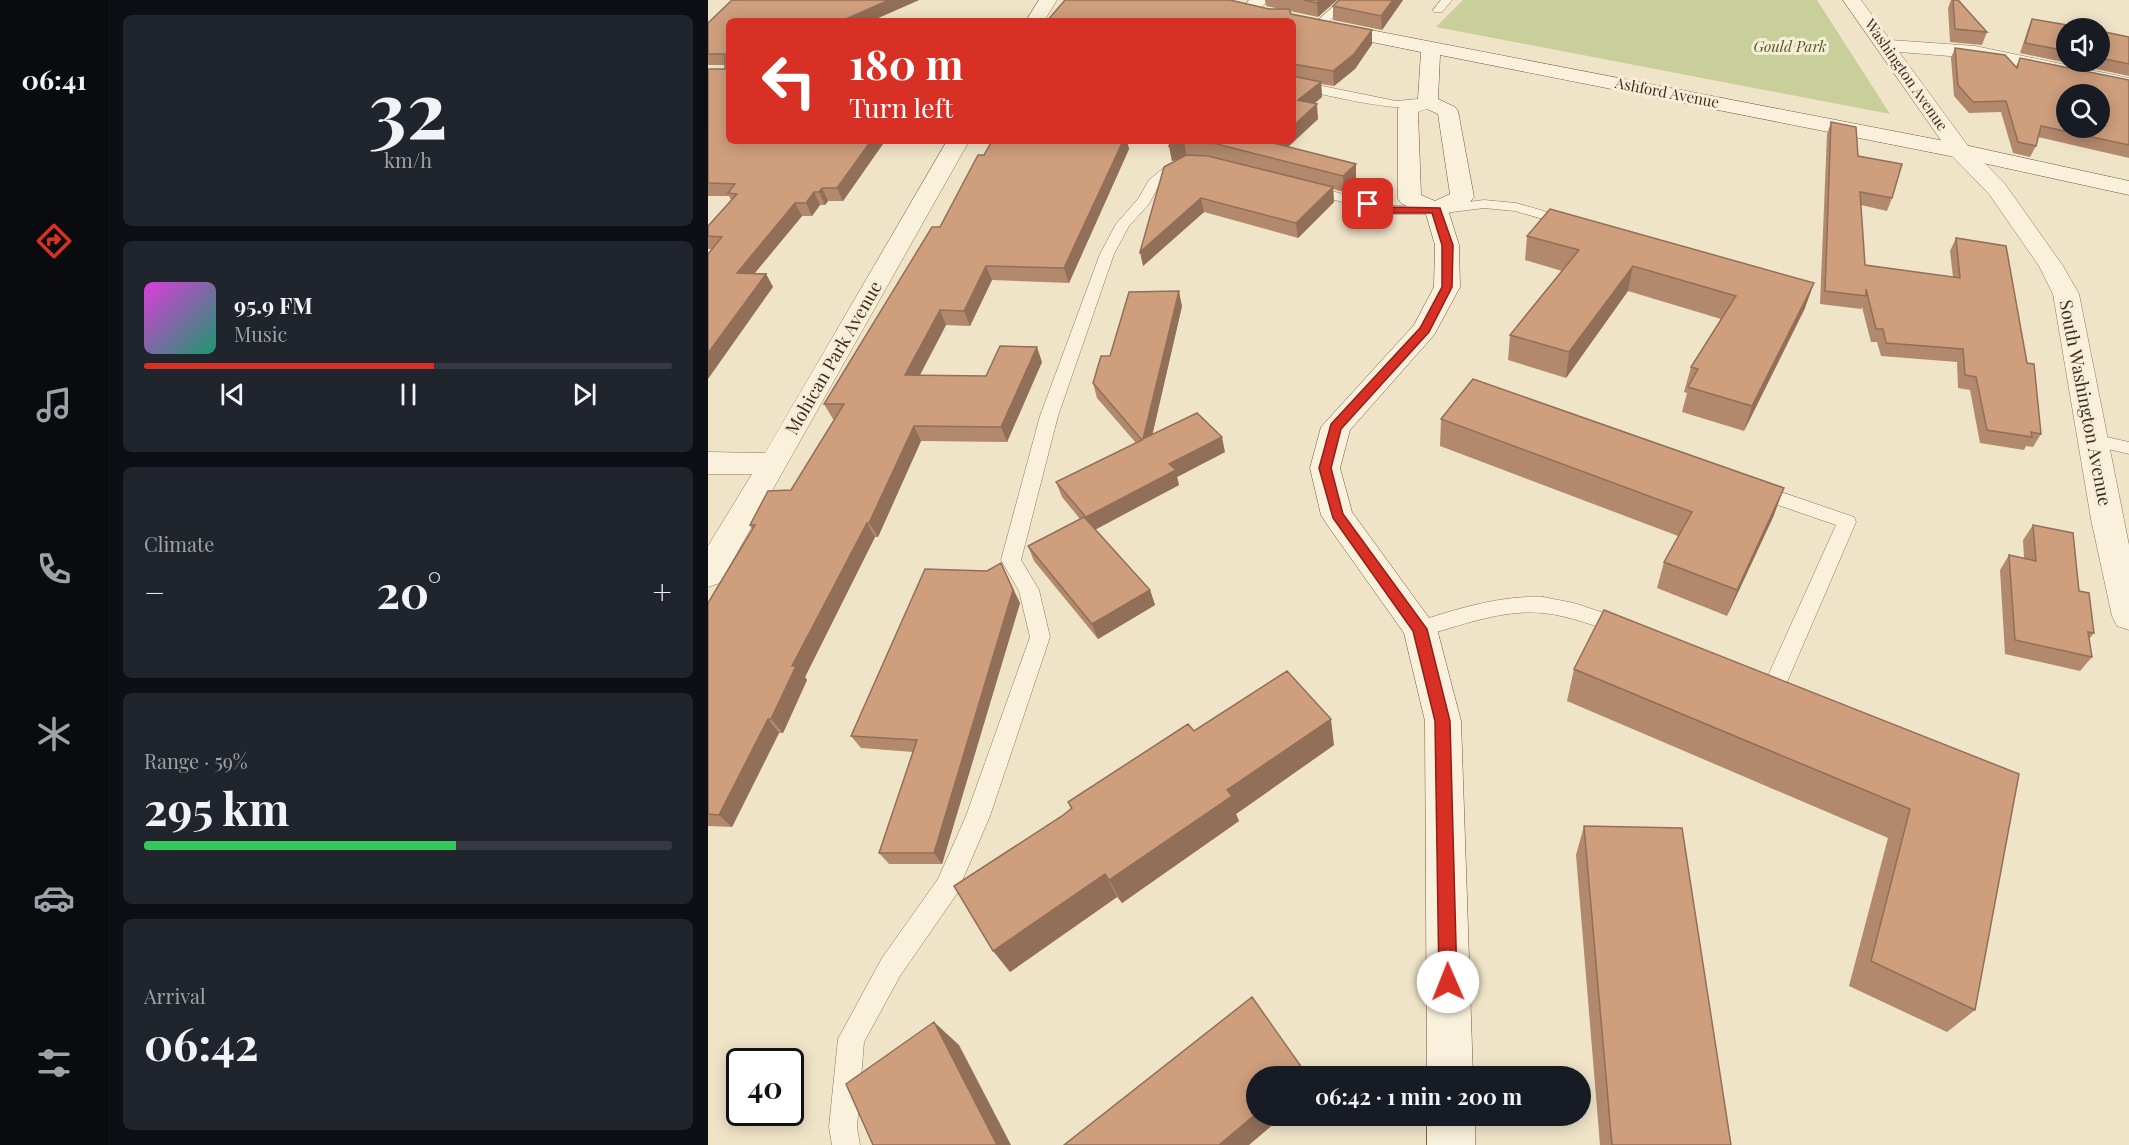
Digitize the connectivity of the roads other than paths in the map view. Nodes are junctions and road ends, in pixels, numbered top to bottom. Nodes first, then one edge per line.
1 (1048, 0) edge
2 (1346, 0) edge
3 (1447, 0) edge
4 (1852, 0) edge
5 (1227, 5) edge
6 (1254, 5) edge
7 (1438, 10) dead end
8 (1272, 16) edge
9 (1037, 18) edge
10 (1296, 21) edge
11 (1318, 26) junction
12 (1887, 45) junction
13 (1431, 46) junction
14 (2129, 84) edge
15 (1296, 85) edge
16 (1428, 102) junction
17 (956, 144) edge
18 (1960, 151) junction
19 (1203, 164) edge
20 (1290, 184) edge
21 (2129, 188) edge
22 (1436, 210) junction
23 (1588, 228) edge
24 (2092, 440) junction
25 (2129, 448) edge
26 (708, 463) edge
27 (774, 464) junction
28 (1736, 483) edge
29 (708, 574) edge
30 (2129, 616) edge
31 (1420, 629) junction
32 (1648, 638) edge
33 (1752, 680) edge
34 (1773, 688) junction
35 (1794, 697) edge
36 (1450, 1066) edge
37 (1451, 1126) edge
38 (846, 1145) edge
39 (1451, 1145) edge

1 - 9 street
2 - 11 lane
3 - 7 lane
4 - 12 street, Washington Avenue
5 - 6 street
6 - 8 street
10 - 11 street, Ashford Avenue
11 - 13 street, Ashford Avenue
12 - 14 street
12 - 18 street, Washington Avenue
13 - 16 street
13 - 18 street, Ashford Avenue
15 - 16 lane
16 - 22 street
16 - 22 street
17 - 27 street, Mohican Park Avenue
18 - 21 street, Ashford Avenue
18 - 24 street, South Washington Avenue
19 - 38 lane
20 - 22 lane
22 - 23 lane
22 - 31 street
24 - 25 lane
24 - 30 street, South Washington Avenue
26 - 27 street
27 - 29 street, Mohican Park Avenue
28 - 34 lane
31 - 32 lane
31 - 36 street
33 - 34 lane
34 - 35 lane
37 - 39 street

